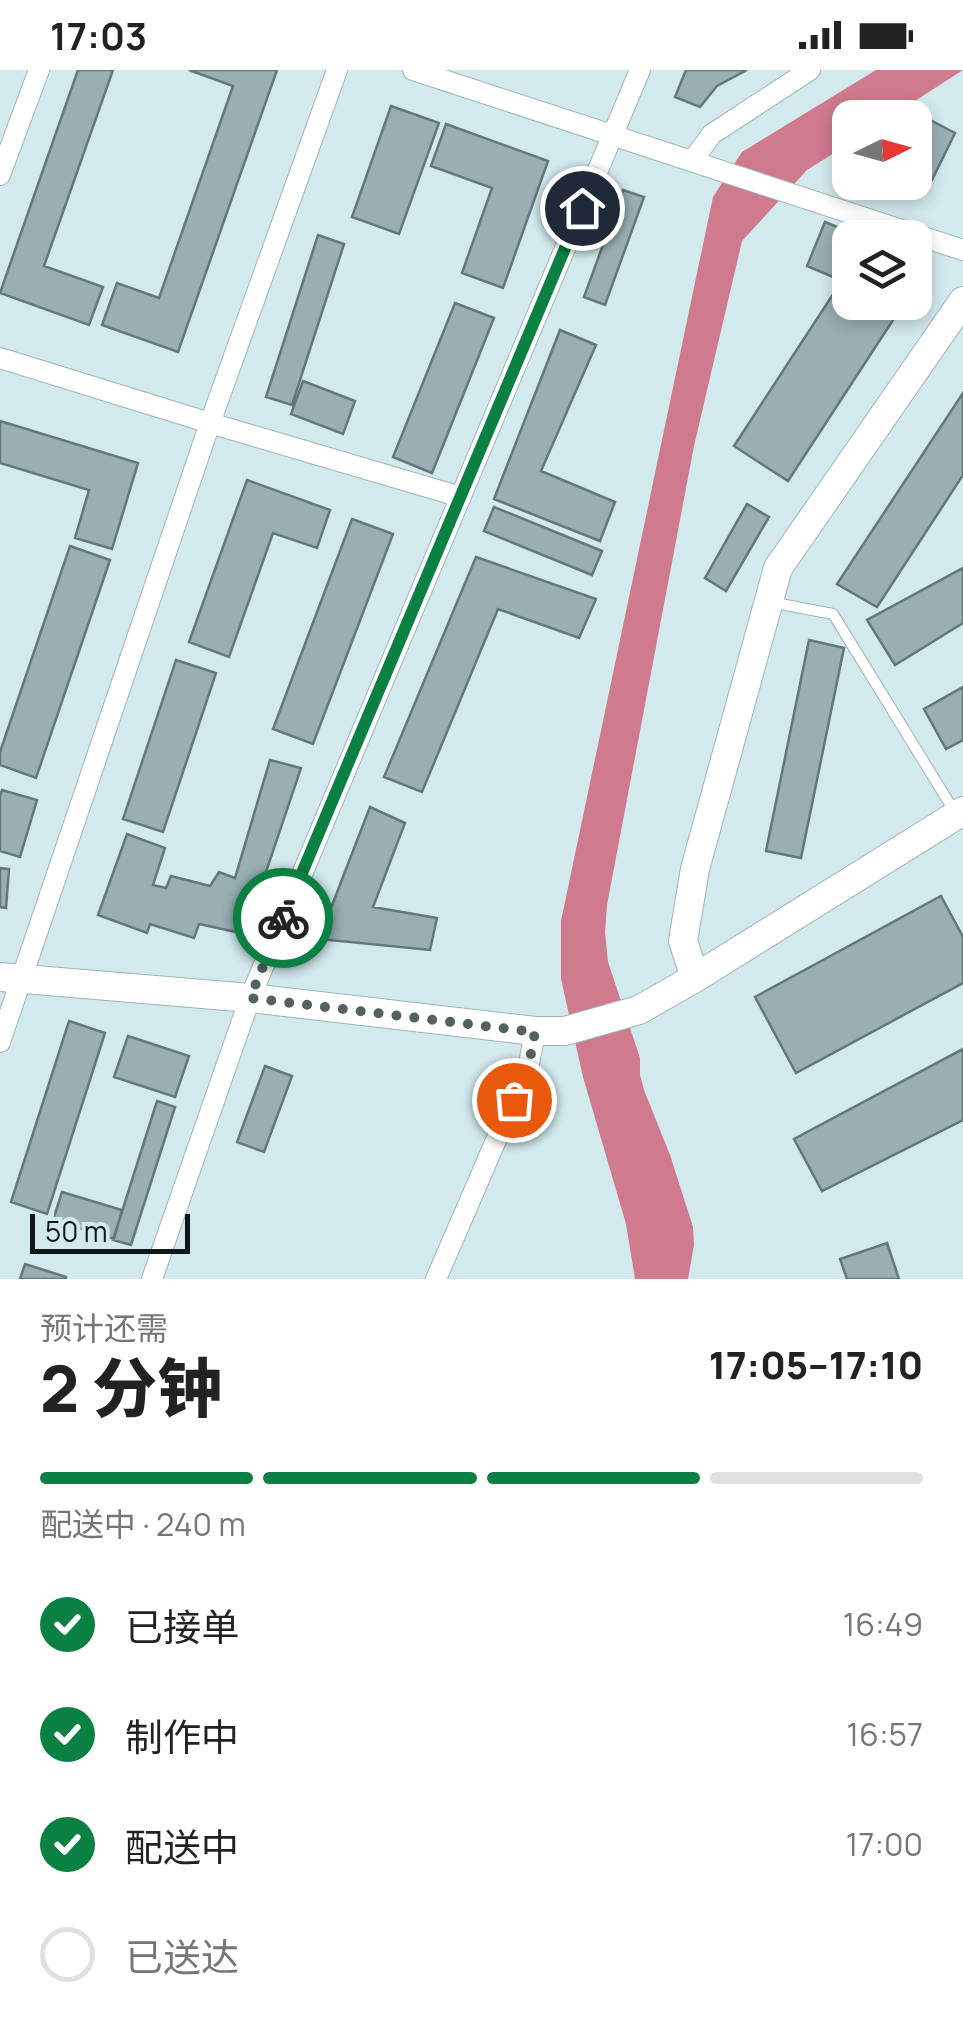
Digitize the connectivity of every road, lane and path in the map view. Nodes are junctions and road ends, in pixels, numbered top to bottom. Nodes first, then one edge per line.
1 (39, 70) edge
2 (337, 70) edge
3 (414, 70) edge
4 (640, 70) edge
5 (810, 70) edge
6 (613, 135) junction
7 (692, 161) junction
8 (0, 175) edge
9 (963, 250) edge
10 (963, 301) edge
11 (0, 358) edge
12 (210, 423) junction
13 (461, 497) junction
14 (769, 602) junction
15 (961, 817) edge
16 (11, 978) edge
17 (695, 978) junction
18 (250, 998) junction
19 (535, 1032) junction
20 (0, 1042) edge
21 (152, 1279) edge
22 (436, 1279) edge

1 - 8 street
2 - 12 street
3 - 6 street
4 - 6 street
5 - 7 street
6 - 7 street
6 - 13 street
7 - 9 street
10 - 14 street
11 - 12 street
12 - 13 street
12 - 16 street
13 - 18 street
14 - 15 lane
14 - 17 street
15 - 17 street
16 - 18 street
16 - 20 street
17 - 19 street
18 - 19 street
18 - 21 street
19 - 22 street

